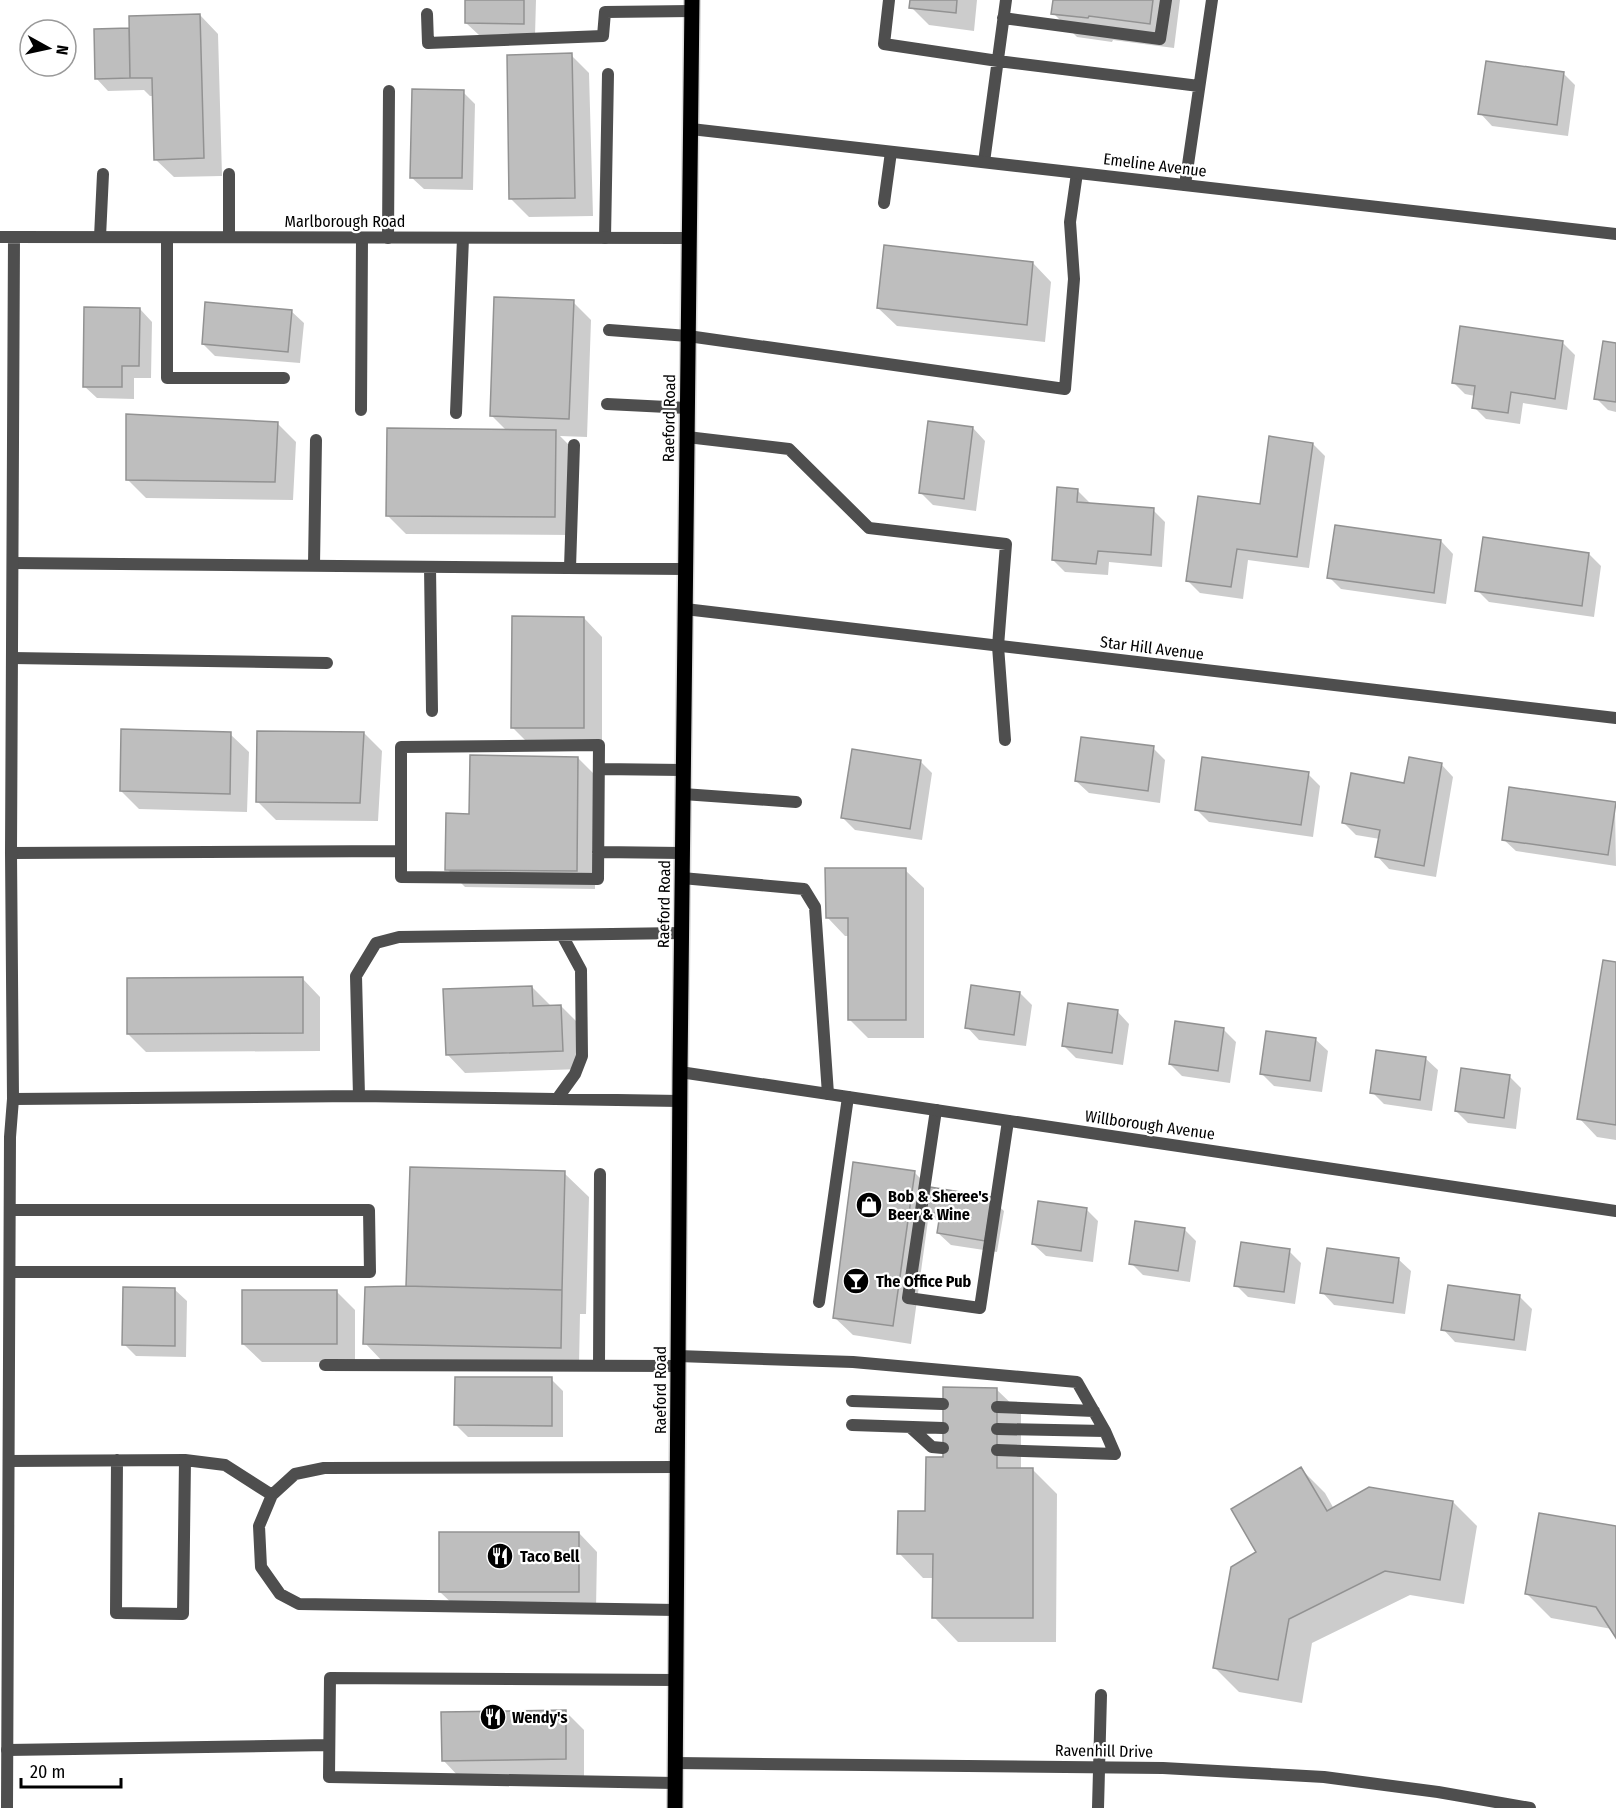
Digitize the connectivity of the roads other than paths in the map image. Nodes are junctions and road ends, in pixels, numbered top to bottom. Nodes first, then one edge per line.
1 (889, 0) edge
2 (1006, 0) edge
3 (1166, 0) edge
4 (1212, 0) edge
5 (692, 6) edge
6 (427, 14) dead end
7 (1003, 18) junction
8 (998, 61) junction
9 (608, 74) dead end
10 (1199, 86) junction
11 (389, 91) dead end
12 (691, 129) junction
13 (891, 152) junction
14 (984, 162) junction
15 (1077, 173) junction
16 (103, 174) dead end
17 (229, 174) dead end
18 (1185, 185) junction
19 (884, 202) dead end
20 (1616, 234) edge
21 (0, 237) edge
22 (14, 237) junction
23 (100, 237) junction
24 (229, 237) junction
25 (168, 238) junction
26 (362, 238) junction
27 (388, 238) junction
28 (463, 238) junction
29 (605, 238) junction
30 (689, 238) junction
31 (609, 330) dead end
32 (688, 336) junction
33 (284, 378) dead end
34 (607, 404) dead end
35 (687, 408) junction
36 (361, 410) dead end
37 (456, 413) dead end
38 (687, 437) junction
39 (316, 440) dead end
40 (574, 445) dead end
41 (13, 563) junction
42 (314, 566) junction
43 (430, 567) junction
44 (570, 568) junction
45 (685, 569) junction
46 (685, 609) junction
47 (998, 646) junction
48 (12, 658) junction
49 (327, 663) dead end
50 (432, 711) dead end
51 (1616, 718) edge
52 (1005, 740) dead end
53 (599, 769) junction
54 (683, 770) junction
55 (683, 794) junction
56 (796, 802) dead end
57 (402, 851) junction
58 (598, 852) junction
59 (11, 853) junction
60 (682, 853) junction
61 (682, 878) junction
62 (681, 933) junction
63 (562, 935) junction
64 (680, 1072) junction
65 (828, 1094) junction
66 (359, 1096) junction
67 (848, 1097) junction
68 (13, 1098) junction
69 (557, 1099) junction
70 (680, 1101) junction
71 (936, 1110) junction
72 (1008, 1121) junction
73 (600, 1174) dead end
74 (10, 1210) junction
75 (1616, 1211) edge
76 (10, 1272) junction
77 (819, 1302) dead end
78 (678, 1361) junction
79 (325, 1365) dead end
80 (599, 1366) junction
81 (852, 1401) dead end
82 (4, 1402) edge
83 (943, 1404) dead end
84 (997, 1407) dead end
85 (1094, 1411) junction
86 (852, 1425) dead end
87 (910, 1427) junction
88 (943, 1428) dead end
89 (997, 1429) dead end
90 (1105, 1431) junction
91 (943, 1448) dead end
92 (997, 1450) dead end
93 (117, 1460) junction
94 (185, 1460) junction
95 (9, 1461) junction
96 (677, 1467) junction
97 (272, 1495) junction
98 (676, 1610) junction
99 (676, 1680) junction
100 (1101, 1695) dead end
101 (329, 1745) junction
102 (7, 1750) junction
103 (675, 1763) junction
104 (1099, 1767) junction
105 (675, 1783) junction
106 (7, 1808) edge
107 (675, 1808) edge
108 (1098, 1808) edge
109 (1530, 1808) edge

1 - 8 street
2 - 7 street
3 - 7 street
4 - 10 street
5 - 6 street
5 - 12 main road, Raeford Road
7 - 8 street
8 - 10 street
8 - 14 street
9 - 29 street
10 - 18 street
11 - 27 street
12 - 13 street, Emeline Avenue
12 - 30 main road, Raeford Road
13 - 14 street, Emeline Avenue
13 - 19 street
14 - 15 street, Emeline Avenue
15 - 18 street, Emeline Avenue
15 - 32 street
16 - 23 street
17 - 24 street
18 - 20 street, Emeline Avenue
21 - 22 street, Marlborough Road
22 - 23 street, Marlborough Road
22 - 41 street
23 - 25 street, Marlborough Road
24 - 25 street, Marlborough Road
24 - 26 street, Marlborough Road
25 - 33 street
26 - 27 street, Marlborough Road
26 - 36 street
27 - 28 street, Marlborough Road
28 - 29 street, Marlborough Road
28 - 37 street
29 - 30 street, Marlborough Road
30 - 32 main road, Raeford Road
31 - 32 street
32 - 35 main road, Raeford Road
34 - 35 street
35 - 38 main road, Raeford Road
38 - 45 main road, Raeford Road
38 - 47 street
39 - 42 street
40 - 44 street
41 - 42 street
41 - 48 street
42 - 43 street
43 - 44 street
43 - 50 street
44 - 45 street
45 - 46 main road, Raeford Road
46 - 47 street, Star Hill Avenue
46 - 54 main road, Raeford Road
47 - 51 street, Star Hill Avenue
47 - 52 street
48 - 49 street
48 - 59 street
53 - 54 street
53 - 57 street
53 - 58 street
54 - 55 main road, Raeford Road
55 - 56 street
55 - 60 main road, Raeford Road
57 - 58 street
57 - 59 street
58 - 60 street
59 - 68 street
60 - 61 main road, Raeford Road
61 - 62 main road, Raeford Road
61 - 65 street
62 - 63 street
62 - 64 main road, Raeford Road
63 - 66 street
63 - 69 street
64 - 65 street, Willborough Avenue
64 - 70 main road, Raeford Road
65 - 67 street, Willborough Avenue
66 - 68 street
66 - 69 street
67 - 71 street, Willborough Avenue
67 - 77 street
68 - 74 street
69 - 70 street
70 - 78 main road, Raeford Road
71 - 72 street, Willborough Avenue
71 - 72 street
72 - 75 street, Willborough Avenue
73 - 80 street
74 - 76 street
74 - 76 street
76 - 82 street
78 - 80 street
78 - 85 street
78 - 96 main road, Raeford Road
79 - 80 street
81 - 83 street
82 - 95 street
84 - 85 street
85 - 90 street
86 - 87 street
87 - 88 street
87 - 91 street
89 - 90 street
90 - 92 street
93 - 94 street
93 - 94 street
93 - 95 street
94 - 97 street
95 - 102 street
96 - 97 street
96 - 98 main road, Raeford Road
97 - 98 street
98 - 99 main road, Raeford Road
99 - 101 street
99 - 103 main road, Raeford Road
100 - 104 street
101 - 102 street
101 - 105 street
102 - 106 street
103 - 104 street, Ravenhill Drive
103 - 105 main road, Raeford Road
104 - 108 street
104 - 109 street, Ravenhill Drive
105 - 107 main road, Raeford Road

